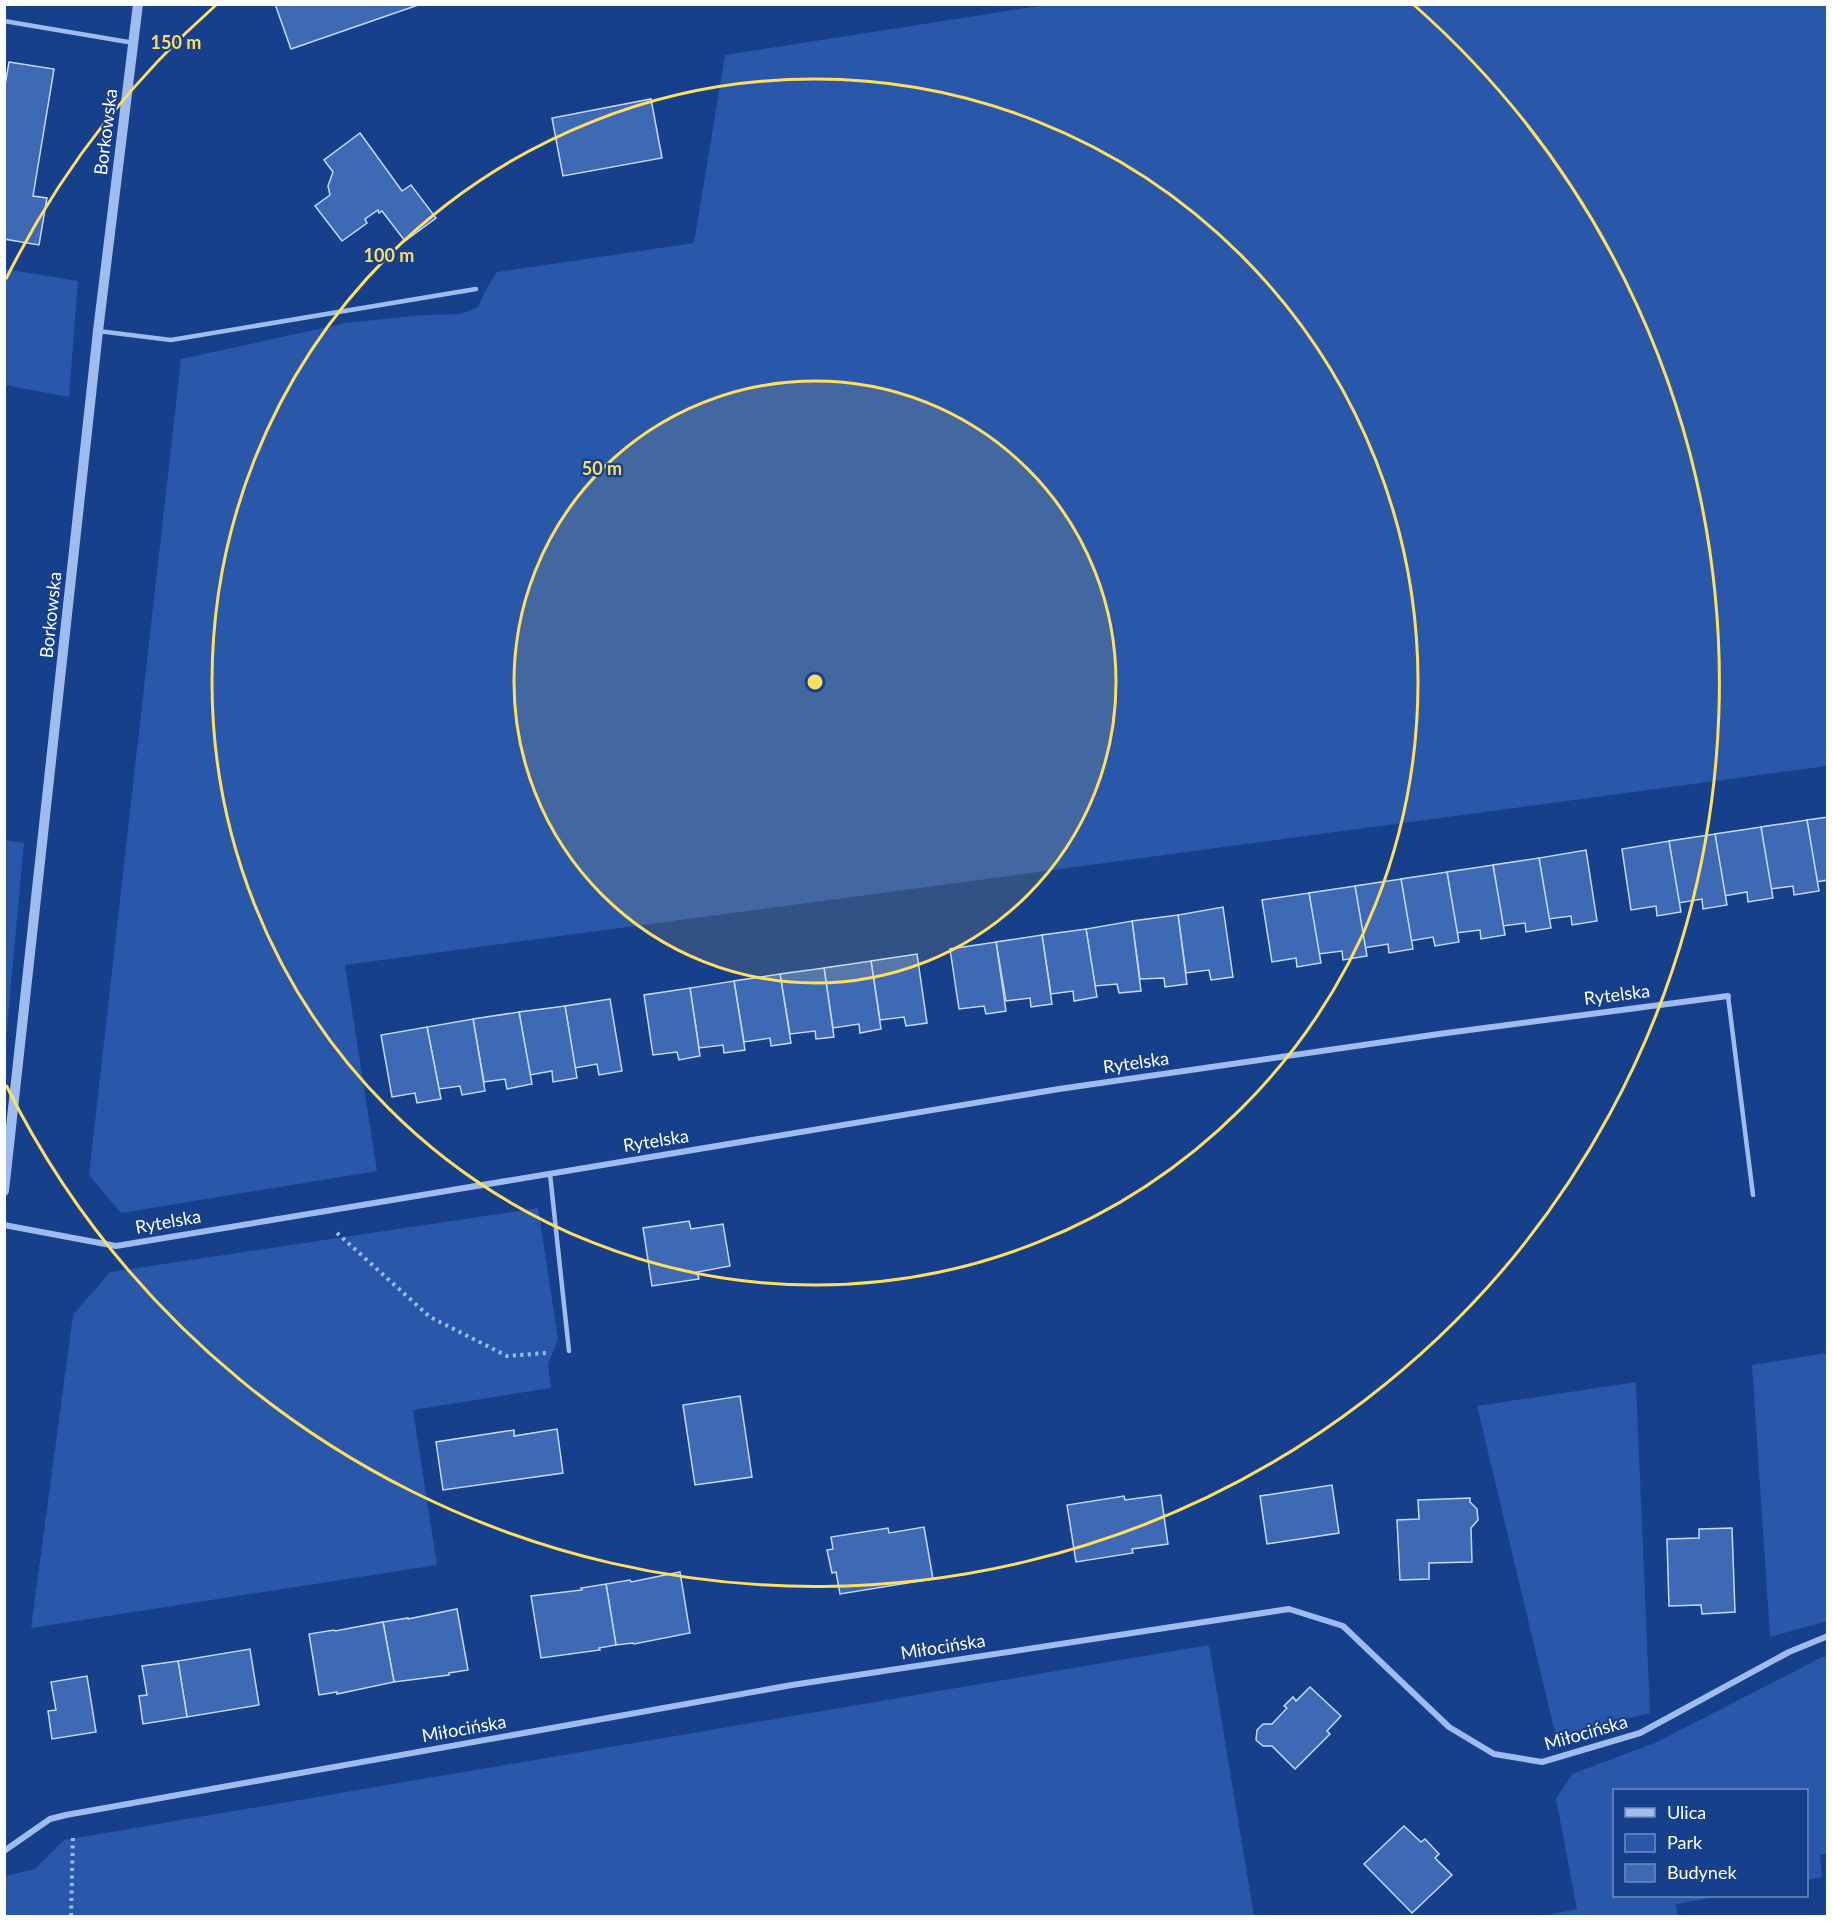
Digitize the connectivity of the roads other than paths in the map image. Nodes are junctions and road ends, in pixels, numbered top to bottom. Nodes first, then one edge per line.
1 (138, 4) edge
2 (4, 21) edge
3 (134, 43) junction
4 (476, 289) dead end
5 (98, 331) junction
6 (1728, 996) joint
7 (550, 1174) junction
8 (4, 1191) edge
9 (1753, 1195) dead end
10 (4, 1225) edge
11 (569, 1351) road end
12 (1827, 1636) edge
13 (4, 1851) edge

1 - 3 street, Borkowska
2 - 3 lane
3 - 5 street, Borkowska
4 - 5 lane
5 - 8 street, Borkowska
6 - 7 street, Rytelska
6 - 9 lane
7 - 10 street, Rytelska
7 - 11 lane
12 - 13 street, Miłocińska

